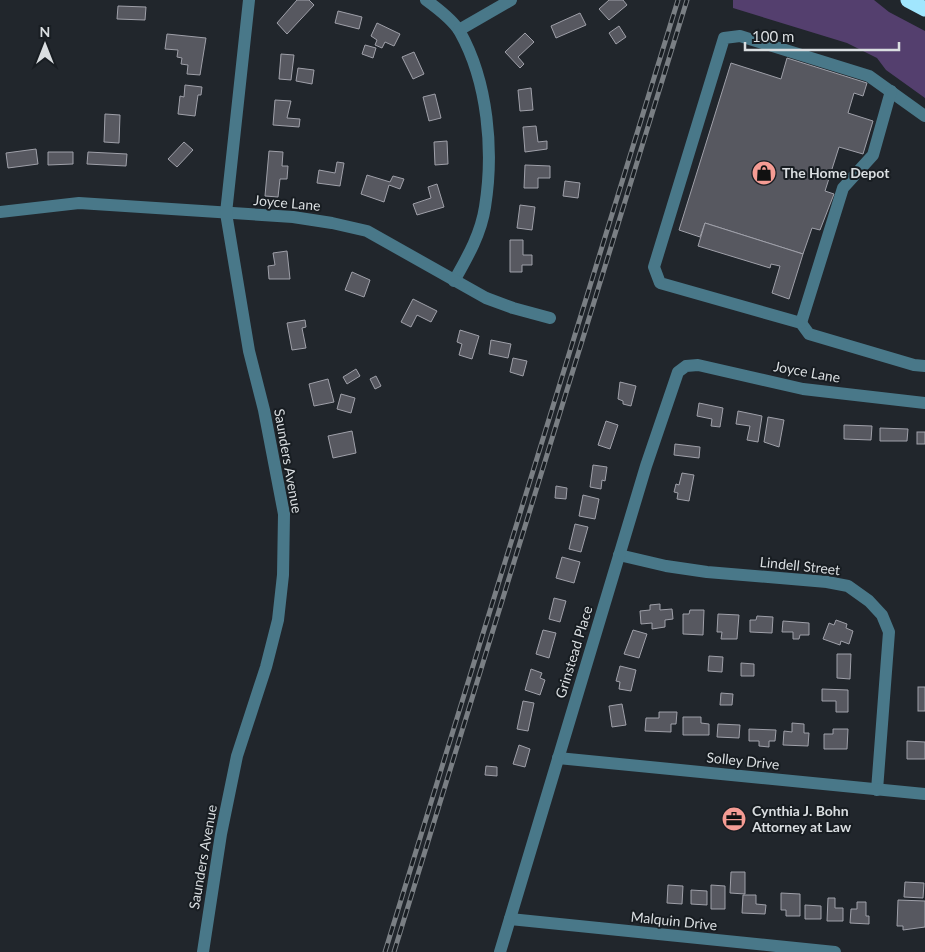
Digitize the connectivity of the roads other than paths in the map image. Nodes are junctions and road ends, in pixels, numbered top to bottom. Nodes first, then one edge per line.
1 (249, 0) edge
2 (426, 0) edge
3 (511, 0) edge
4 (908, 0) edge
5 (925, 9) edge
6 (459, 30) junction
7 (891, 91) junction
8 (925, 116) edge
9 (0, 212) edge
10 (226, 213) junction
11 (454, 281) junction
12 (550, 318) dead end
13 (800, 323) junction
14 (686, 366) joint
15 (925, 366) edge
16 (925, 403) edge
17 (619, 555) junction
18 (558, 758) junction
19 (877, 790) junction
20 (925, 794) edge
21 (510, 919) junction
22 (203, 952) edge
23 (500, 952) edge
24 (835, 952) edge

1 - 10 street, Saunders Avenue
2 - 6 street
3 - 6 street
4 - 5 highway
6 - 11 street
7 - 8 street
7 - 13 street
7 - 13 street
9 - 10 street, Joyce Lane
10 - 11 street, Joyce Lane
10 - 22 street, Saunders Avenue
11 - 12 street, Joyce Lane
13 - 15 street
14 - 16 street, Joyce Lane
14 - 17 street, Grinstead Place
17 - 18 street, Grinstead Place
17 - 19 street, Lindell Street
18 - 19 street, Solley Drive
18 - 21 street, Grinstead Place
19 - 20 street, Solley Drive
21 - 23 street, Grinstead Place
21 - 24 street, Malquin Drive

